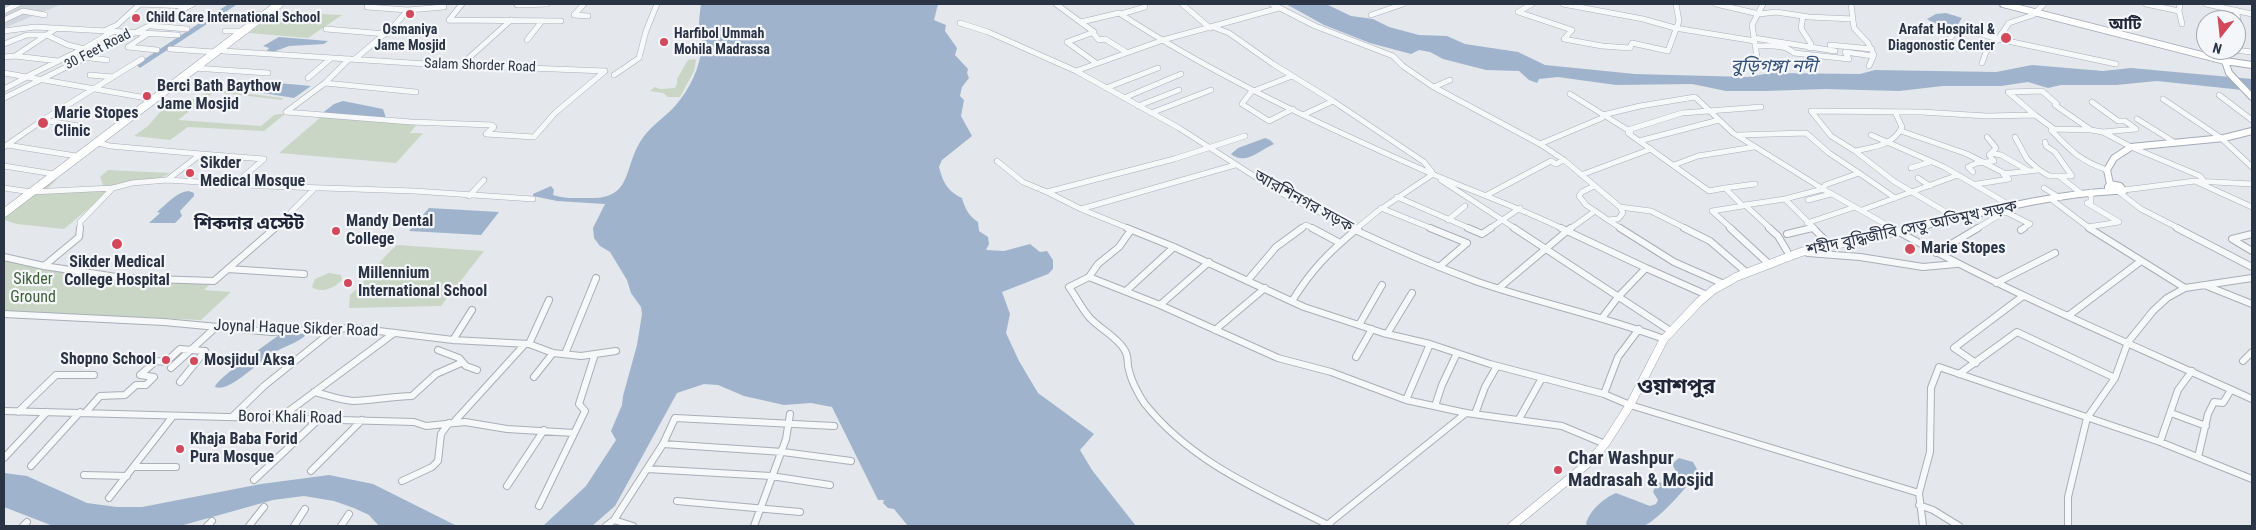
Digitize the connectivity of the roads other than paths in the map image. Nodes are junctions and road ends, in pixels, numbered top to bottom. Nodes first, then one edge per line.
1 (18, 4) edge
2 (139, 4) edge
3 (279, 4) edge
4 (462, 4) edge
5 (547, 4) edge
6 (584, 4) edge
7 (657, 4) edge
8 (1056, 4) edge
9 (1182, 4) edge
10 (1272, 4) edge
11 (1403, 4) edge
12 (1532, 4) edge
13 (1564, 4) edge
14 (1676, 4) edge
15 (1716, 4) edge
16 (1763, 4) edge
17 (1851, 4) edge
18 (2004, 4) edge
19 (2044, 4) edge
20 (2146, 4) edge
21 (2180, 4) edge
22 (2206, 4) edge
23 (190, 5) edge
24 (517, 5) edge
25 (367, 7) dead end
26 (444, 7) dead end
27 (1145, 7) dead end
28 (1279, 8) junction
29 (408, 10) junction
30 (2236, 10) edge
31 (4, 11) edge
32 (2179, 11) junction
33 (2037, 13) junction
34 (252, 14) dead end
35 (265, 14) junction
36 (568, 14) dead end
37 (1121, 14) junction
38 (1759, 14) junction
39 (4, 15) edge
40 (45, 15) dead end
41 (574, 15) junction
42 (1371, 15) dead end
43 (588, 16) dead end
44 (1803, 16) junction
45 (10, 17) junction
46 (1853, 19) junction
47 (4, 20) edge
48 (511, 20) junction
49 (542, 21) junction
50 (561, 21) dead end
51 (1082, 22) junction
52 (960, 23) dead end
53 (2182, 24) dead end
54 (150, 25) junction
55 (1212, 27) junction
56 (57, 28) junction
57 (1675, 28) junction
58 (187, 29) dead end
59 (326, 29) dead end
60 (4, 30) edge
61 (104, 31) junction
62 (225, 31) dead end
63 (242, 31) junction
64 (112, 32) junction
65 (133, 32) junction
66 (1092, 32) junction
67 (386, 34) junction
68 (47, 35) junction
69 (146, 35) junction
70 (178, 35) dead end
71 (1951, 37) dead end
72 (1998, 39) junction
73 (527, 40) dead end
74 (1163, 40) junction
75 (1755, 42) junction
76 (4, 44) edge
77 (84, 48) junction
78 (1810, 48) junction
79 (170, 49) dead end
80 (1872, 49) junction
81 (157, 50) dead end
82 (217, 51) junction
83 (1835, 51) junction
84 (1126, 52) junction
85 (90, 54) junction
86 (15, 56) junction
87 (1873, 56) junction
88 (4, 57) edge
89 (83, 57) junction
90 (1757, 57) dead end
91 (1838, 58) junction
92 (142, 59) dead end
93 (330, 59) junction
94 (352, 59) junction
95 (107, 60) dead end
96 (2225, 61) junction
97 (58, 62) junction
98 (1096, 63) junction
99 (1982, 63) dead end
100 (70, 64) junction
101 (2116, 64) dead end
102 (461, 65) junction
103 (2252, 65) edge
104 (1869, 66) dead end
105 (194, 68) junction
106 (1158, 68) dead end
107 (1076, 71) junction
108 (268, 72) dead end
109 (4, 73) edge
110 (1181, 74) dead end
111 (90, 75) dead end
112 (29, 76) junction
113 (614, 76) dead end
114 (1292, 76) junction
115 (114, 77) junction
116 (308, 78) dead end
117 (42, 79) junction
118 (1450, 80) dead end
119 (325, 83) junction
120 (1434, 87) junction
121 (1106, 88) junction
122 (4, 89) edge
123 (92, 90) junction
124 (1179, 90) dead end
125 (1211, 90) dead end
126 (416, 92) dead end
127 (1251, 92) junction
128 (1570, 94) dead end
129 (2219, 95) dead end
130 (2251, 95) edge
131 (4, 98) edge
132 (1124, 98) junction
133 (2163, 98) dead end
134 (152, 99) junction
135 (1333, 101) junction
136 (2092, 102) dead end
137 (1138, 106) junction
138 (1761, 107) dead end
139 (1294, 109) junction
140 (55, 112) junction
141 (1711, 112) junction
142 (1896, 112) junction
143 (1151, 113) junction
144 (1303, 115) junction
145 (2035, 115) junction
146 (1603, 116) junction
147 (81, 117) dead end
148 (2137, 119) dead end
149 (43, 120) junction
150 (1719, 120) junction
151 (2252, 120) edge
152 (78, 126) dead end
153 (2054, 129) junction
154 (1628, 130) junction
155 (2091, 130) junction
156 (1901, 131) junction
157 (2252, 131) edge
158 (2103, 132) junction
159 (1739, 135) dead end
160 (1871, 135) dead end
161 (1245, 136) dead end
162 (1987, 137) dead end
163 (2014, 137) dead end
164 (2224, 138) junction
165 (1639, 141) junction
166 (95, 142) junction
167 (1890, 142) junction
168 (2046, 142) dead end
169 (2174, 142) junction
170 (1540, 144) junction
171 (5, 146) edge
172 (1754, 147) junction
173 (2131, 147) junction
174 (1210, 148) junction
175 (1651, 149) junction
176 (1855, 151) junction
177 (1991, 153) junction
178 (201, 154) junction
179 (76, 156) junction
180 (1564, 160) junction
181 (997, 161) dead end
182 (1930, 162) junction
183 (1988, 163) junction
184 (1235, 165) junction
185 (1674, 165) junction
186 (4, 166) edge
187 (2252, 167) edge
188 (1911, 168) dead end
189 (2038, 170) dead end
190 (2107, 170) junction
191 (2028, 171) junction
192 (1974, 172) dead end
193 (1859, 173) junction
194 (2004, 173) dead end
195 (54, 174) junction
196 (1433, 174) junction
197 (1581, 175) junction
198 (1958, 175) junction
199 (2059, 176) junction
200 (1918, 178) dead end
201 (167, 180) junction
202 (484, 180) dead end
203 (2195, 181) junction
204 (2204, 181) junction
205 (235, 184) junction
206 (1755, 184) dead end
207 (1977, 184) junction
208 (2252, 184) edge
209 (1594, 186) junction
210 (1930, 186) junction
211 (4, 188) edge
212 (113, 188) junction
213 (1725, 188) junction
214 (2044, 188) dead end
215 (2116, 188) junction
216 (314, 189) junction
217 (1823, 189) junction
218 (31, 192) junction
219 (1048, 192) junction
220 (1914, 192) junction
221 (2091, 192) junction
222 (1831, 194) junction
223 (2082, 194) junction
224 (469, 196) junction
225 (1487, 196) junction
226 (1397, 197) junction
227 (1895, 198) junction
228 (2060, 198) junction
229 (533, 199) dead end
230 (1784, 199) junction
231 (1808, 200) dead end
232 (2051, 200) junction
233 (1464, 206) dead end
234 (1744, 206) junction
235 (1620, 207) junction
236 (1855, 207) junction
237 (2252, 207) edge
238 (1381, 208) junction
239 (1520, 208) junction
240 (1081, 209) junction
241 (2009, 209) junction
242 (1862, 210) junction
243 (1595, 211) junction
244 (4, 213) edge
245 (1956, 218) junction
246 (1448, 220) junction
247 (1502, 220) junction
248 (1608, 220) junction
249 (1807, 223) junction
250 (1812, 228) junction
251 (2088, 228) junction
252 (1131, 230) junction
253 (1353, 230) junction
254 (2021, 230) dead end
255 (1567, 231) junction
256 (1899, 231) junction
257 (1786, 234) dead end
258 (2252, 234) edge
259 (1340, 243) junction
260 (1831, 246) junction
261 (1174, 247) junction
262 (1544, 249) junction
263 (1787, 251) dead end
264 (2252, 251) edge
265 (1801, 252) junction
266 (1936, 252) junction
267 (2055, 253) dead end
268 (4, 257) edge
269 (2141, 261) junction
270 (1208, 262) junction
271 (1768, 263) junction
272 (1956, 264) junction
273 (44, 266) junction
274 (1439, 267) junction
275 (2252, 267) edge
276 (1646, 268) junction
277 (228, 269) junction
278 (1746, 272) junction
279 (304, 274) dead end
280 (1089, 277) junction
281 (596, 278) dead end
282 (2252, 278) edge
283 (1248, 280) junction
284 (1996, 283) junction
285 (1724, 284) junction
286 (1382, 286) dead end
287 (2208, 286) junction
288 (1265, 288) junction
289 (1499, 288) junction
290 (2185, 288) junction
291 (1126, 292) junction
292 (1412, 293) dead end
293 (1707, 295) junction
294 (2023, 296) junction
295 (1618, 297) junction
296 (549, 300) dead end
297 (1292, 301) junction
298 (2252, 304) edge
299 (1160, 305) junction
300 (472, 310) dead end
301 (4, 314) edge
302 (2068, 316) junction
303 (1602, 318) junction
304 (1359, 325) junction
305 (216, 327) junction
306 (336, 328) junction
307 (1372, 329) junction
308 (1639, 329) junction
309 (1215, 330) junction
310 (1669, 330) dead end
311 (394, 333) junction
312 (1387, 334) junction
313 (1664, 339) junction
314 (453, 340) junction
315 (2128, 342) junction
316 (527, 344) junction
317 (1430, 344) junction
318 (189, 350) junction
319 (438, 350) dead end
320 (616, 351) dead end
321 (2252, 352) edge
322 (553, 353) junction
323 (1458, 353) junction
324 (565, 354) junction
325 (595, 354) junction
326 (1356, 357) dead end
327 (2243, 361) dead end
328 (461, 363) junction
329 (1976, 363) junction
330 (1497, 366) junction
331 (170, 368) dead end
332 (477, 370) dead end
333 (2192, 371) junction
334 (1959, 374) junction
335 (94, 375) dead end
336 (534, 377) dead end
337 (1542, 378) junction
338 (2115, 378) junction
339 (180, 382) dead end
340 (2231, 390) junction
341 (314, 392) junction
342 (1604, 394) junction
343 (2252, 399) edge
344 (1406, 400) junction
345 (1630, 405) junction
346 (1435, 406) junction
347 (4, 411) edge
348 (18, 412) junction
349 (47, 412) junction
350 (83, 412) junction
351 (1466, 413) junction
352 (2171, 413) junction
353 (790, 414) dead end
354 (1475, 414) junction
355 (173, 416) junction
356 (232, 417) junction
357 (281, 417) junction
358 (320, 418) junction
359 (2087, 418) junction
360 (1519, 419) junction
361 (362, 420) junction
362 (451, 423) junction
363 (790, 424) junction
364 (834, 426) dead end
365 (2206, 426) junction
366 (544, 430) junction
367 (574, 433) junction
368 (2160, 442) junction
369 (663, 444) junction
370 (1605, 444) junction
371 (4, 449) edge
372 (12, 449) junction
373 (783, 452) junction
374 (2198, 456) junction
375 (4, 458) edge
376 (851, 461) dead end
377 (31, 466) dead end
378 (134, 467) junction
379 (176, 467) dead end
380 (647, 470) junction
381 (311, 471) dead end
382 (84, 475) dead end
383 (127, 476) junction
384 (771, 476) junction
385 (2252, 479) edge
386 (254, 480) dead end
387 (402, 481) dead end
388 (507, 486) dead end
389 (830, 486) dead end
390 (1919, 493) junction
391 (109, 498) dead end
392 (677, 501) dead end
393 (1919, 505) junction
394 (539, 506) dead end
395 (264, 507) dead end
396 (305, 509) dead end
397 (761, 509) junction
398 (800, 512) dead end
399 (350, 514) dead end
400 (614, 520) junction
401 (1329, 525) edge
402 (249, 526) edge
403 (294, 526) edge
404 (341, 526) edge
405 (606, 526) edge
406 (634, 526) edge
407 (754, 526) edge
408 (1512, 526) edge
409 (1923, 526) edge
410 (1959, 526) edge
411 (2068, 526) edge

1 - 31 street
2 - 23 street
2 - 61 street
3 - 35 highway
4 - 48 street
5 - 24 street
6 - 41 street
7 - 113 street
8 - 51 street
9 - 55 street
10 - 28 street
11 - 42 street
12 - 57 street
13 - 57 street
14 - 57 street
15 - 38 street
16 - 38 street
17 - 46 street
18 - 33 main road
19 - 33 street
20 - 32 street
21 - 32 street
22 - 30 street
23 - 54 street, 30 Feet Road
25 - 29 street
26 - 29 street
27 - 37 street
28 - 55 street
28 - 120 street
29 - 67 street
32 - 53 street
33 - 72 street
33 - 96 main road
34 - 35 street
35 - 63 highway
36 - 41 street
37 - 51 street
37 - 74 street
38 - 44 street
38 - 75 street
39 - 45 street
40 - 45 street
41 - 43 street
44 - 46 street
44 - 78 street
45 - 47 street
46 - 80 street
48 - 49 street
48 - 102 street
49 - 50 street
49 - 73 street
51 - 66 street
52 - 107 street, আরশিনগর সড়ক
54 - 58 street
54 - 65 street, 30 Feet Road
55 - 74 street
55 - 114 street
56 - 60 street
56 - 61 street
56 - 68 street
57 - 75 street
59 - 67 street
61 - 64 street
62 - 63 street
63 - 82 highway
64 - 65 street
64 - 77 street
65 - 69 street
65 - 85 street, 30 Feet Road
66 - 84 street
66 - 98 street
67 - 94 street
68 - 76 street
68 - 77 street
68 - 86 street
69 - 70 street
69 - 81 street
71 - 72 street
72 - 99 street
72 - 101 street
74 - 84 street
74 - 127 street
75 - 78 street
75 - 90 street
75 - 91 street
77 - 85 street
77 - 97 street
78 - 83 street
79 - 82 street, Salam Shorder Road
80 - 83 street
80 - 87 street
82 - 93 street, Salam Shorder Road
82 - 105 highway
83 - 91 street
84 - 98 street
85 - 89 street, 30 Feet Road
86 - 88 street
86 - 97 street
87 - 91 street
87 - 104 street
89 - 95 street
89 - 100 street, 30 Feet Road
92 - 115 street
93 - 94 street, Salam Shorder Road
93 - 116 street
94 - 102 street, Salam Shorder Road
94 - 119 street
96 - 103 main road
96 - 130 main road
97 - 100 street
97 - 112 street
98 - 107 street
100 - 117 street, 30 Feet Road
102 - 119 street, Salam Shorder Road
105 - 108 street
105 - 134 highway
106 - 121 street
107 - 121 street, আরশিনগর সড়ক
109 - 112 street
110 - 132 street
111 - 115 street
112 - 117 street
112 - 122 street
114 - 127 street
114 - 135 street
115 - 123 street
117 - 123 street
117 - 131 street, 30 Feet Road
118 - 120 street
119 - 126 street
120 - 170 street
121 - 132 street, আরশিনগর সড়ক
123 - 134 street
123 - 140 street
124 - 137 street
125 - 143 street
127 - 139 street
127 - 139 street
128 - 146 street
129 - 151 street
132 - 137 street, আরশিনগর সড়ক
133 - 164 street
134 - 166 highway
135 - 144 street
135 - 196 street
136 - 158 street
137 - 143 street, আরশিনগর সড়ক
138 - 141 street
139 - 144 street
140 - 147 street
140 - 149 street
141 - 146 street
141 - 150 street
141 - 154 street
142 - 145 street
142 - 156 street
142 - 176 street
143 - 174 street, আরশিনগর সড়ক
144 - 196 street
145 - 153 street
145 - 155 street
146 - 154 street
146 - 170 street
148 - 169 street
149 - 152 street
149 - 171 street
150 - 165 street
150 - 172 street
153 - 155 street
153 - 190 street
154 - 165 street
155 - 158 street
156 - 167 street
156 - 183 street
157 - 164 main road
158 - 173 street
159 - 193 street
160 - 167 street
161 - 174 street
162 - 177 street
163 - 199 street
164 - 169 main road
164 - 187 street
165 - 175 street
166 - 178 street
166 - 179 highway
167 - 176 street
167 - 182 street
168 - 199 street
169 - 173 main road
170 - 180 street
171 - 179 street
172 - 185 street
172 - 217 street
173 - 190 main road
173 - 204 street
174 - 184 street, আরশিনগর সড়ক
174 - 219 street
175 - 185 street
175 - 197 street
176 - 220 street
177 - 183 street
177 - 191 street
178 - 201 street
178 - 205 street
179 - 195 highway
180 - 197 street
180 - 225 street
181 - 219 street
182 - 188 street
182 - 198 street
183 - 192 street
183 - 194 street
184 - 240 street
184 - 253 street, আরশিনগর সড়ক
185 - 213 street
186 - 195 street
189 - 191 street
190 - 215 main road
191 - 207 street
193 - 217 street
193 - 227 street
195 - 218 highway
196 - 225 street
196 - 226 street
196 - 247 street
197 - 209 street
198 - 207 street
198 - 210 street
199 - 223 street
200 - 210 street
201 - 205 street
201 - 212 street
202 - 224 street
203 - 204 street
203 - 215 street
203 - 237 street
204 - 208 street
205 - 216 street
206 - 213 street
207 - 241 street
209 - 235 street
209 - 243 street
210 - 220 street
211 - 218 street
212 - 218 street
212 - 273 street
213 - 234 street
214 - 228 street
215 - 221 main road, শহীদ বুদ্ধিজীবি সেতু অভিমুখ সড়ক
215 - 275 street
216 - 224 street
216 - 277 street
217 - 222 street
217 - 230 street
218 - 244 highway
219 - 240 street
220 - 227 street
220 - 245 street
221 - 223 main road, শহীদ বুদ্ধিজীবি সেতু অভিমুখ সড়ক
221 - 251 street
222 - 231 street
222 - 236 street
223 - 228 main road, শহীদ বুদ্ধিজীবি সেতু অভিমুখ সড়ক
224 - 229 street
225 - 239 street
226 - 238 street
226 - 246 street
227 - 242 street
228 - 232 main road, শহীদ বুদ্ধিজীবি সেতু অভিমুখ সড়ক
230 - 234 street
230 - 249 street
232 - 241 main road, শহীদ বুদ্ধিজীবি সেতু অভিমুখ সড়ক
232 - 251 street
233 - 246 street
234 - 263 street
234 - 271 street
235 - 248 street
235 - 278 street
236 - 242 street
236 - 249 street
238 - 253 street
238 - 274 street
239 - 247 street
239 - 255 street
240 - 252 street
241 - 245 main road, শহীদ বুদ্ধিজীবি সেতু অভিমুখ সড়ক
241 - 254 street
241 - 266 street
242 - 256 street
243 - 248 street
243 - 255 street
245 - 256 main road, শহীদ বুদ্ধিজীবি সেতু অভিমুখ সড়ক
246 - 247 street
247 - 262 street
248 - 285 street
249 - 250 street
250 - 257 street
250 - 260 street
251 - 269 street
252 - 261 street
252 - 280 street
253 - 259 street
253 - 274 street, আরশিনগর সড়ক
255 - 262 street
255 - 276 street
256 - 260 main road, শহীদ বুদ্ধিজীবি সেতু অভিমুখ সড়ক
256 - 266 street
258 - 264 street
259 - 283 street
259 - 297 street
260 - 265 main road, শহীদ বুদ্ধিজীবি সেতু অভিমুখ সড়ক
261 - 270 street
261 - 291 street
262 - 289 street
262 - 295 street
265 - 271 main road, শহীদ বুদ্ধিজীবি সেতু অভিমুখ সড়ক
265 - 272 street
266 - 272 street
267 - 284 street
268 - 273 street
269 - 290 street
269 - 302 street
270 - 283 street
270 - 299 street
271 - 278 main road, শহীদ বুদ্ধিজীবি সেতু অভিমুখ সড়ক
272 - 284 street
273 - 277 street
274 - 289 street, আরশিনগর সড়ক
276 - 293 street
276 - 295 street
277 - 279 street
278 - 285 main road, শহীদ বুদ্ধিজীবি সেতু অভিমুখ সড়ক
280 - 291 street
280 - 401 street
281 - 324 street
282 - 287 street
283 - 288 street
284 - 294 street
285 - 293 main road, শহীদ বুদ্ধিজীবি সেতু অভিমুখ সড়ক
286 - 304 street
287 - 290 street
287 - 298 street
288 - 297 street
288 - 309 street
289 - 303 street, আরশিনগর সড়ক
290 - 315 street
291 - 299 street
292 - 312 street
293 - 313 main road, শহীদ বুদ্ধিজীবি সেতু অভিমুখ সড়ক
294 - 302 street
294 - 329 street
295 - 303 street
295 - 310 street
296 - 316 street
297 - 304 street
299 - 309 street
300 - 314 street
301 - 305 street, Joynal Haque Sikder Road
302 - 315 street
303 - 308 street, আরশিনগর সড়ক
304 - 307 street
305 - 306 street, Joynal Haque Sikder Road
305 - 318 street
306 - 311 street, Joynal Haque Sikder Road
306 - 356 street
307 - 312 street
307 - 326 street
308 - 313 street, আরশিনগর সড়ক
308 - 342 street
309 - 344 street
311 - 314 street, Joynal Haque Sikder Road
311 - 341 street
312 - 317 street
313 - 345 main road, শহীদ বুদ্ধিজীবি সেতু অভিমুখ সড়ক
314 - 316 street, Joynal Haque Sikder Road
315 - 333 street
315 - 338 street
316 - 322 street, Joynal Haque Sikder Road
316 - 362 street
317 - 323 street
317 - 344 street
318 - 331 street
318 - 339 street
318 - 350 street
319 - 328 street
320 - 325 street, Joynal Haque Sikder Road
321 - 327 street
322 - 324 street, Joynal Haque Sikder Road
322 - 336 street
323 - 330 street
323 - 346 street
324 - 325 street, Joynal Haque Sikder Road
325 - 367 street
328 - 332 street
328 - 341 street
329 - 334 street
329 - 338 street
330 - 337 street
330 - 354 street
333 - 340 street
333 - 352 street
334 - 359 street
334 - 390 street
335 - 348 street
337 - 342 street
337 - 360 street
338 - 359 street
340 - 343 street
340 - 365 street
341 - 357 street
342 - 345 street
344 - 346 street
345 - 370 main road, শহীদ বুদ্ধিজীবি সেতু অভিমুখ সড়ক
345 - 390 street
346 - 351 street
347 - 348 street, Boroi Khali Road
348 - 349 street, Boroi Khali Road
349 - 350 street, Boroi Khali Road
349 - 372 street
350 - 355 street, Boroi Khali Road
350 - 377 street
351 - 354 street
351 - 401 street
352 - 365 street
352 - 368 street
353 - 363 street
354 - 360 street
355 - 356 street, Boroi Khali Road
355 - 378 street
356 - 357 street, Boroi Khali Road
357 - 358 street, Boroi Khali Road
358 - 361 street, Boroi Khali Road
358 - 386 street
359 - 368 street
359 - 411 street
360 - 370 street
361 - 362 street, Boroi Khali Road
361 - 381 street
362 - 366 street, Boroi Khali Road
362 - 387 street
363 - 364 street
363 - 369 street
363 - 373 street
365 - 374 street
366 - 367 street, Boroi Khali Road
366 - 388 street
367 - 394 street
368 - 374 street
369 - 373 street
369 - 380 street
370 - 408 main road, শহীদ বুদ্ধিজীবি সেতু অভিমুখ সড়ক
371 - 372 street
372 - 375 street
373 - 376 street
373 - 384 street
374 - 385 street
378 - 379 street
378 - 383 street
380 - 384 street
380 - 400 street
382 - 383 street
383 - 391 street
384 - 389 street
384 - 397 street
390 - 393 street
392 - 397 street
393 - 409 street
393 - 410 street
395 - 402 street
396 - 403 street
397 - 398 street
397 - 407 street
399 - 404 street
400 - 405 street
400 - 406 street

